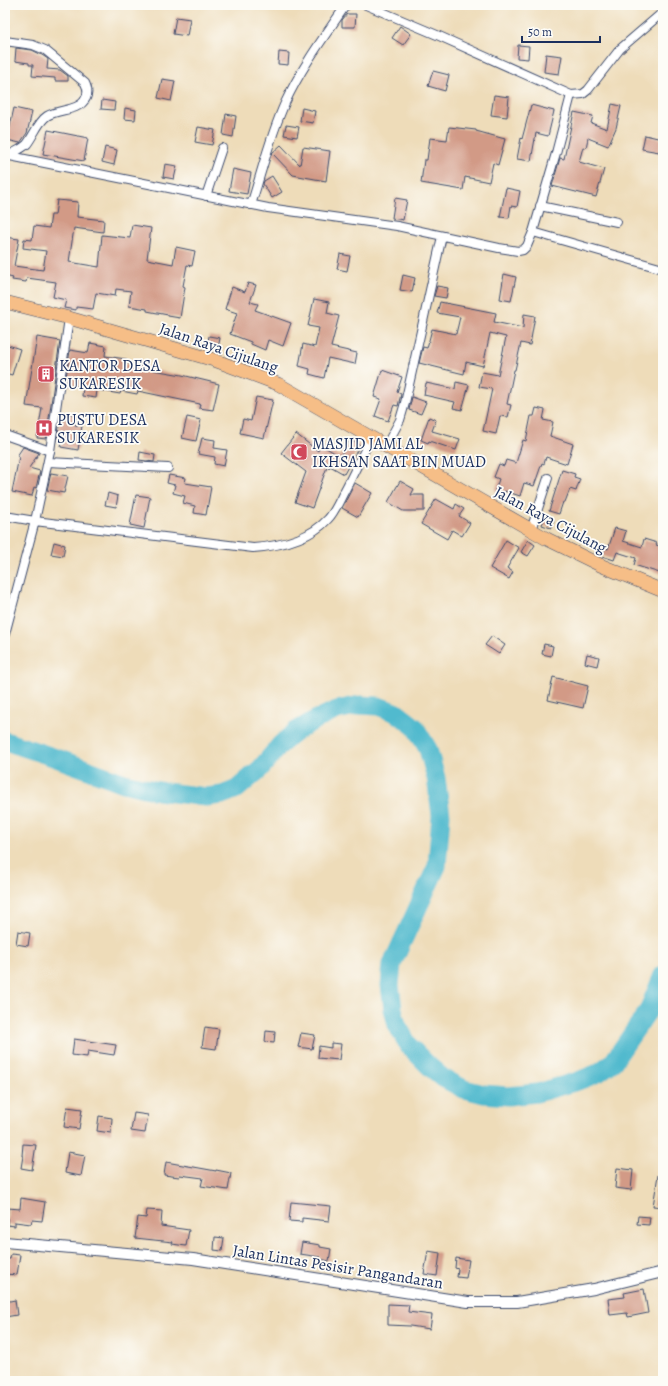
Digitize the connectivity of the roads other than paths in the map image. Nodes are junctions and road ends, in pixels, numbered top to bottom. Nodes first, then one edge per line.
1 (346, 5) edge
2 (366, 5) edge
3 (663, 12) edge
4 (5, 41) edge
5 (571, 95) junction
6 (222, 148) dead end
7 (7, 156) edge
8 (206, 196) junction
9 (252, 205) junction
10 (540, 206) junction
11 (617, 222) dead end
12 (533, 232) junction
13 (442, 236) junction
14 (663, 269) edge
15 (5, 302) edge
16 (69, 318) junction
17 (5, 435) edge
18 (371, 438) junction
19 (386, 446) junction
20 (50, 451) junction
21 (48, 462) junction
22 (168, 468) dead end
23 (548, 478) dead end
24 (5, 516) edge
25 (35, 521) junction
26 (531, 530) junction
27 (663, 591) edge
28 (5, 634) edge
29 (5, 1242) edge
30 (663, 1272) edge

1 - 9 street
2 - 5 street
3 - 5 street
4 - 7 street
5 - 10 street
6 - 8 street
7 - 8 street
8 - 9 street
9 - 13 street
10 - 11 street
10 - 12 street
12 - 13 street
12 - 14 street
13 - 19 street
15 - 16 highway, Jalan Raya Cijulang
16 - 18 highway, Jalan Raya Cijulang
16 - 20 street
17 - 20 street
18 - 19 highway, Jalan Raya Cijulang
18 - 25 street
19 - 26 highway, Jalan Raya Cijulang
20 - 21 street
21 - 22 street
21 - 25 street
23 - 26 street
24 - 25 street
25 - 28 street
26 - 27 highway, Jalan Raya Cijulang
29 - 30 street, Jalan Lintas Pesisir Pangandaran

